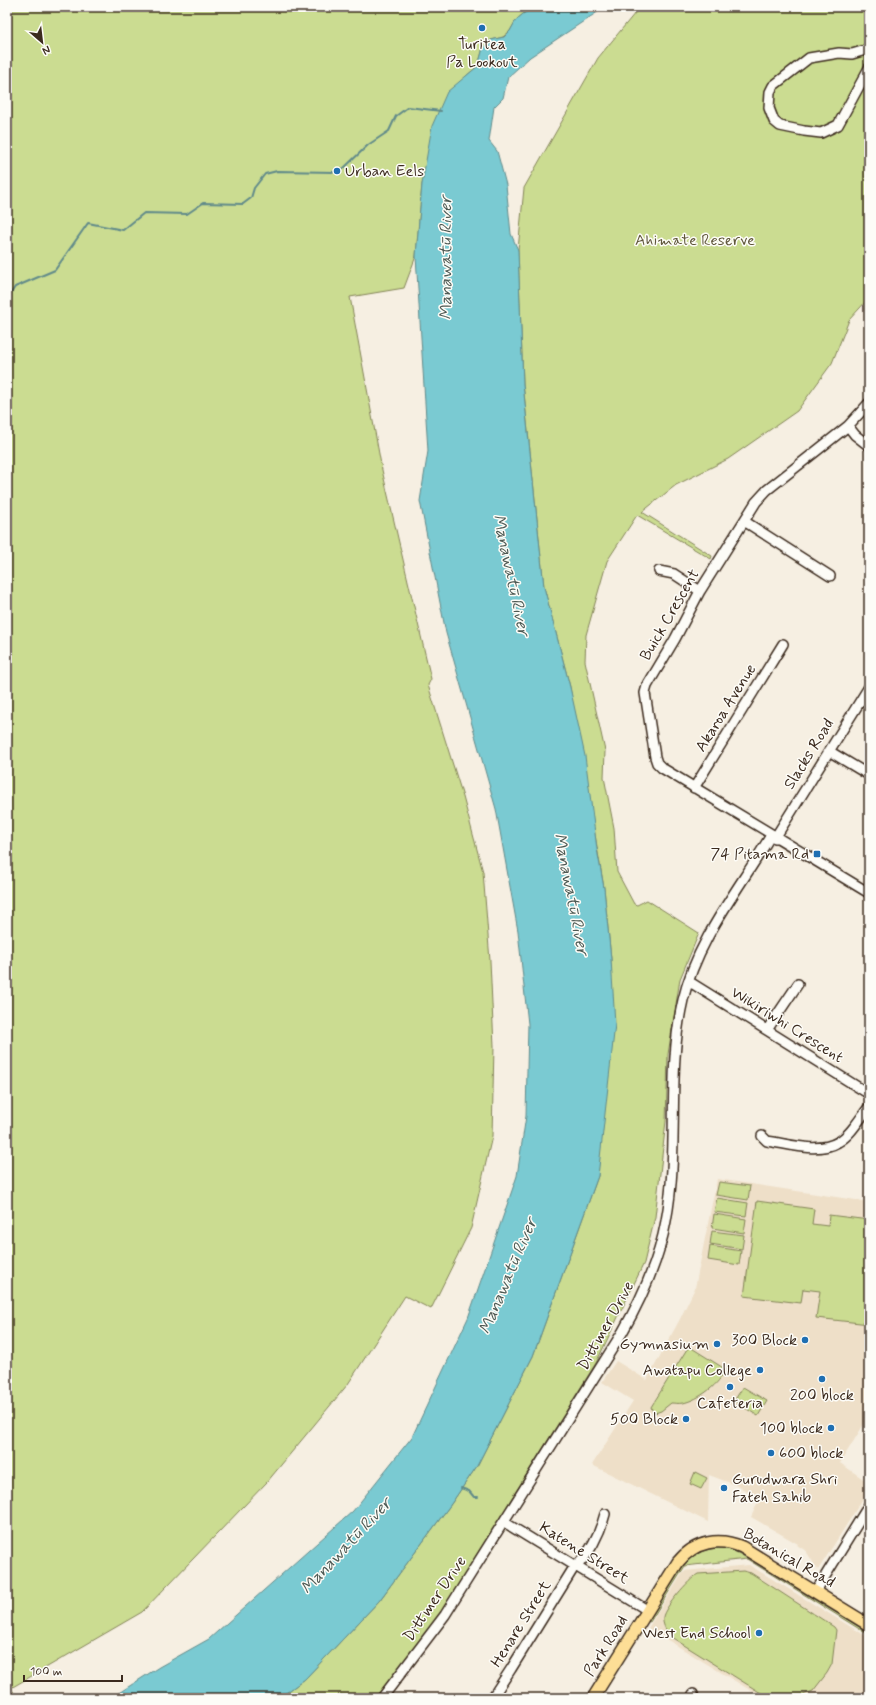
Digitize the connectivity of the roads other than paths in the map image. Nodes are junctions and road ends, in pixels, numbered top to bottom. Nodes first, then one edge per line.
1 (869, 49) edge
2 (869, 68) edge
3 (869, 404) edge
4 (848, 426) junction
5 (869, 446) edge
6 (744, 521) junction
7 (659, 571) dead end
8 (830, 576) dead end
9 (700, 591) junction
10 (783, 644) dead end
11 (869, 687) edge
12 (829, 751) junction
13 (869, 775) edge
14 (694, 788) junction
15 (773, 836) junction
16 (869, 893) edge
17 (688, 983) junction
18 (798, 984) dead end
19 (767, 1030) junction
20 (869, 1094) edge
21 (869, 1107) edge
22 (762, 1136) dead end
23 (869, 1505) edge
24 (606, 1514) dead end
25 (504, 1522) junction
26 (576, 1566) junction
27 (816, 1591) junction
28 (647, 1610) junction
29 (869, 1625) edge
30 (382, 1698) edge
31 (492, 1698) edge
32 (593, 1698) edge

1 - 2 street
3 - 4 street, Buick Crescent
4 - 5 street
4 - 6 street, Buick Crescent
6 - 8 street
6 - 9 street, Buick Crescent
7 - 9 street
9 - 14 street, Buick Crescent
10 - 14 street, Akaroa Avenue
11 - 12 street, Slacks Road
12 - 13 street
12 - 15 street, Slacks Road
14 - 15 street, Buick Crescent
15 - 16 street, Buick Crescent
15 - 17 street, Dittmer Drive
17 - 19 street, Wikiriwhi Crescent
17 - 25 street, Dittmer Drive
18 - 19 street
19 - 20 street, Wikiriwhi Crescent
21 - 22 street
23 - 27 street
24 - 26 street, Henare Street
25 - 26 street, Katene Street
25 - 30 street, Dittmer Drive
26 - 28 street, Katene Street
26 - 31 street, Henare Street
27 - 28 main road, Botanical Road
27 - 29 main road, Botanical Road
28 - 32 main road, Park Road

